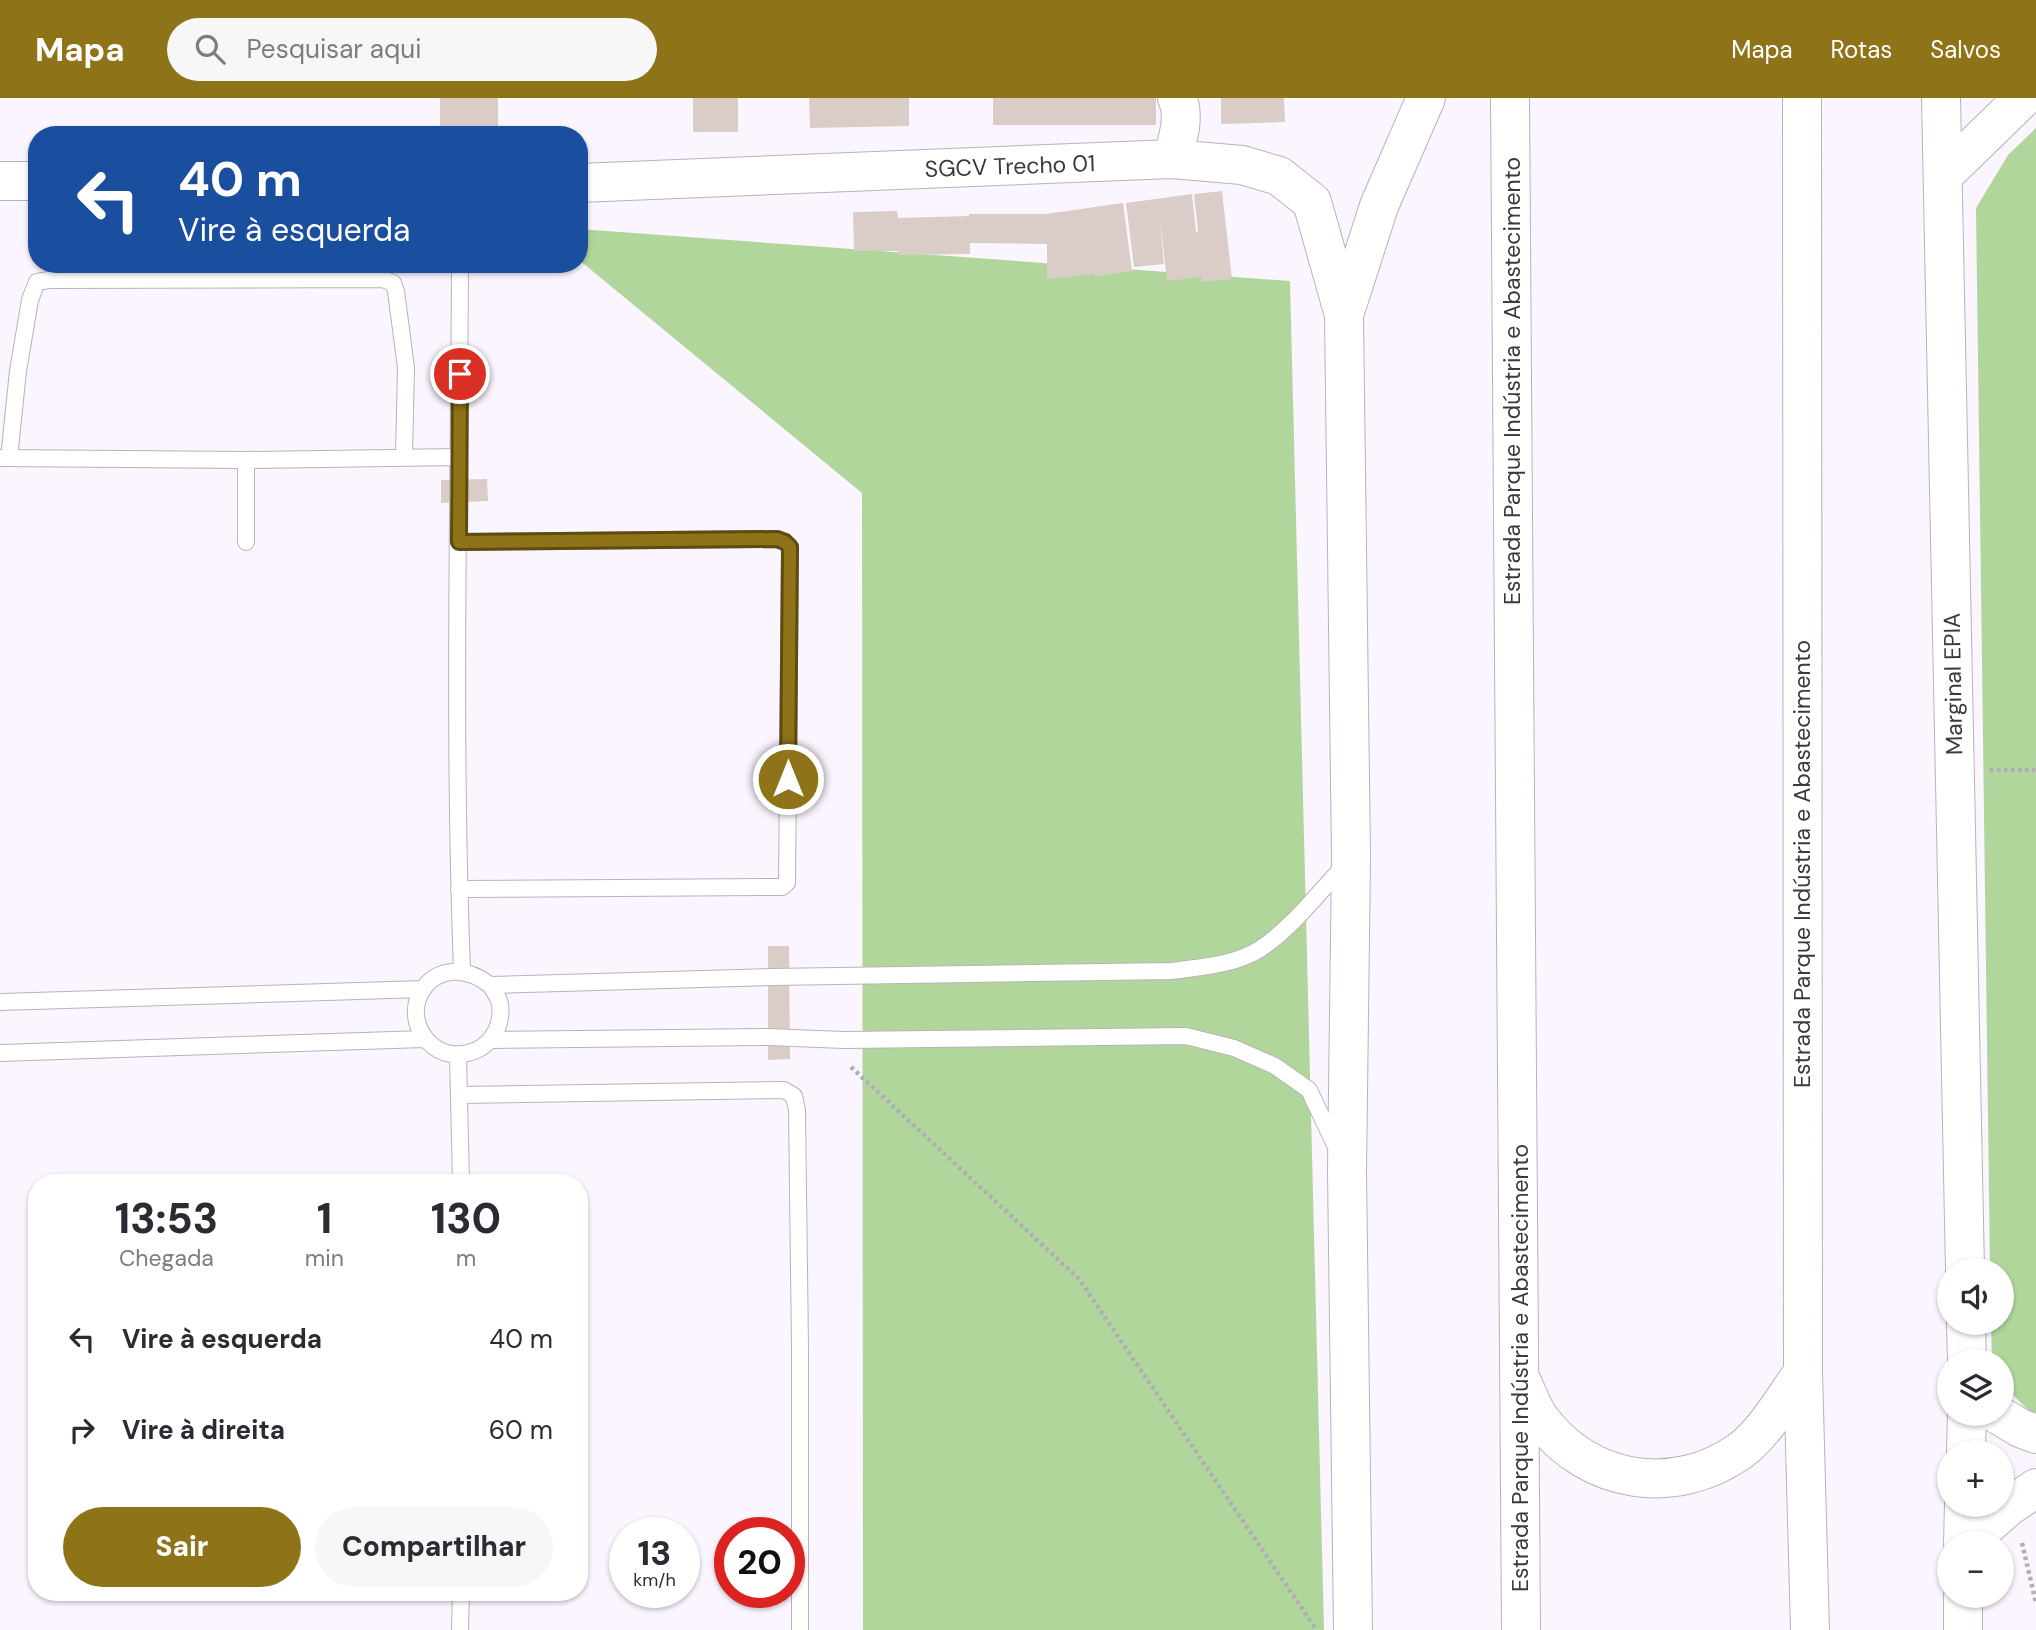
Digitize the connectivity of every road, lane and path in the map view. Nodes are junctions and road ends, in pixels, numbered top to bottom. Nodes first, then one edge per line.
1 (1177, 98) edge
2 (1426, 98) edge
3 (1510, 98) edge
4 (1802, 98) edge
5 (1941, 98) edge
6 (2023, 98) edge
7 (1172, 159) junction
8 (1944, 175) junction
9 (0, 181) edge
10 (28, 181) edge
11 (588, 183) edge
12 (460, 273) edge
13 (1344, 316) junction
14 (404, 456) junction
15 (459, 457) junction
16 (5, 458) edge
17 (246, 460) junction
18 (246, 542) dead end
19 (459, 542) junction
20 (1351, 858) junction
21 (459, 889) junction
22 (462, 970) junction
23 (491, 985) junction
24 (423, 989) junction
25 (0, 1002) edge
26 (424, 1039) junction
27 (492, 1040) junction
28 (844, 1040) junction
29 (0, 1053) edge
30 (458, 1056) junction
31 (460, 1095) junction
32 (1347, 1171) junction
33 (461, 1174) edge
34 (1965, 1258) edge
35 (1803, 1372) junction
36 (1521, 1378) junction
37 (2014, 1424) edge
38 (2036, 1434) edge
39 (2036, 1488) edge
40 (1980, 1531) edge
41 (2018, 1532) dead end
42 (461, 1601) edge
43 (2036, 1603) edge
44 (1963, 1608) edge
45 (460, 1630) edge
46 (800, 1630) edge
47 (1316, 1630) edge
48 (1353, 1630) edge
49 (1521, 1630) edge
50 (1810, 1630) edge
51 (1963, 1630) edge

1 - 7 main road
2 - 13 main road
3 - 36 main road, Estrada Parque Indústria e Abastecimento
4 - 35 main road, Estrada Parque Indústria e Abastecimento
5 - 8 main road, Marginal EPIA
6 - 8 main road
7 - 11 main road, SGCV Trecho 01
7 - 13 main road, SGCV Trecho 01
8 - 34 main road, Marginal EPIA
9 - 10 main road
12 - 15 lane
13 - 20 main road
14 - 15 lane
14 - 16 lane
14 - 17 lane
15 - 19 lane
16 - 17 lane
17 - 18 lane
19 - 21 lane
19 - 21 lane
20 - 23 lane
20 - 32 main road
21 - 22 lane
22 - 23 lane
22 - 24 lane
23 - 27 lane
24 - 25 lane
24 - 26 lane
26 - 29 lane
26 - 30 lane
27 - 28 lane
27 - 30 lane
28 - 32 lane
28 - 47 path
30 - 31 lane
31 - 33 lane
31 - 46 lane
32 - 48 main road
35 - 36 main road
35 - 50 main road, Estrada Parque Indústria e Abastecimento
36 - 49 main road, Estrada Parque Indústria e Abastecimento
37 - 38 main road
39 - 40 main road
41 - 43 path
42 - 45 lane
44 - 51 main road

